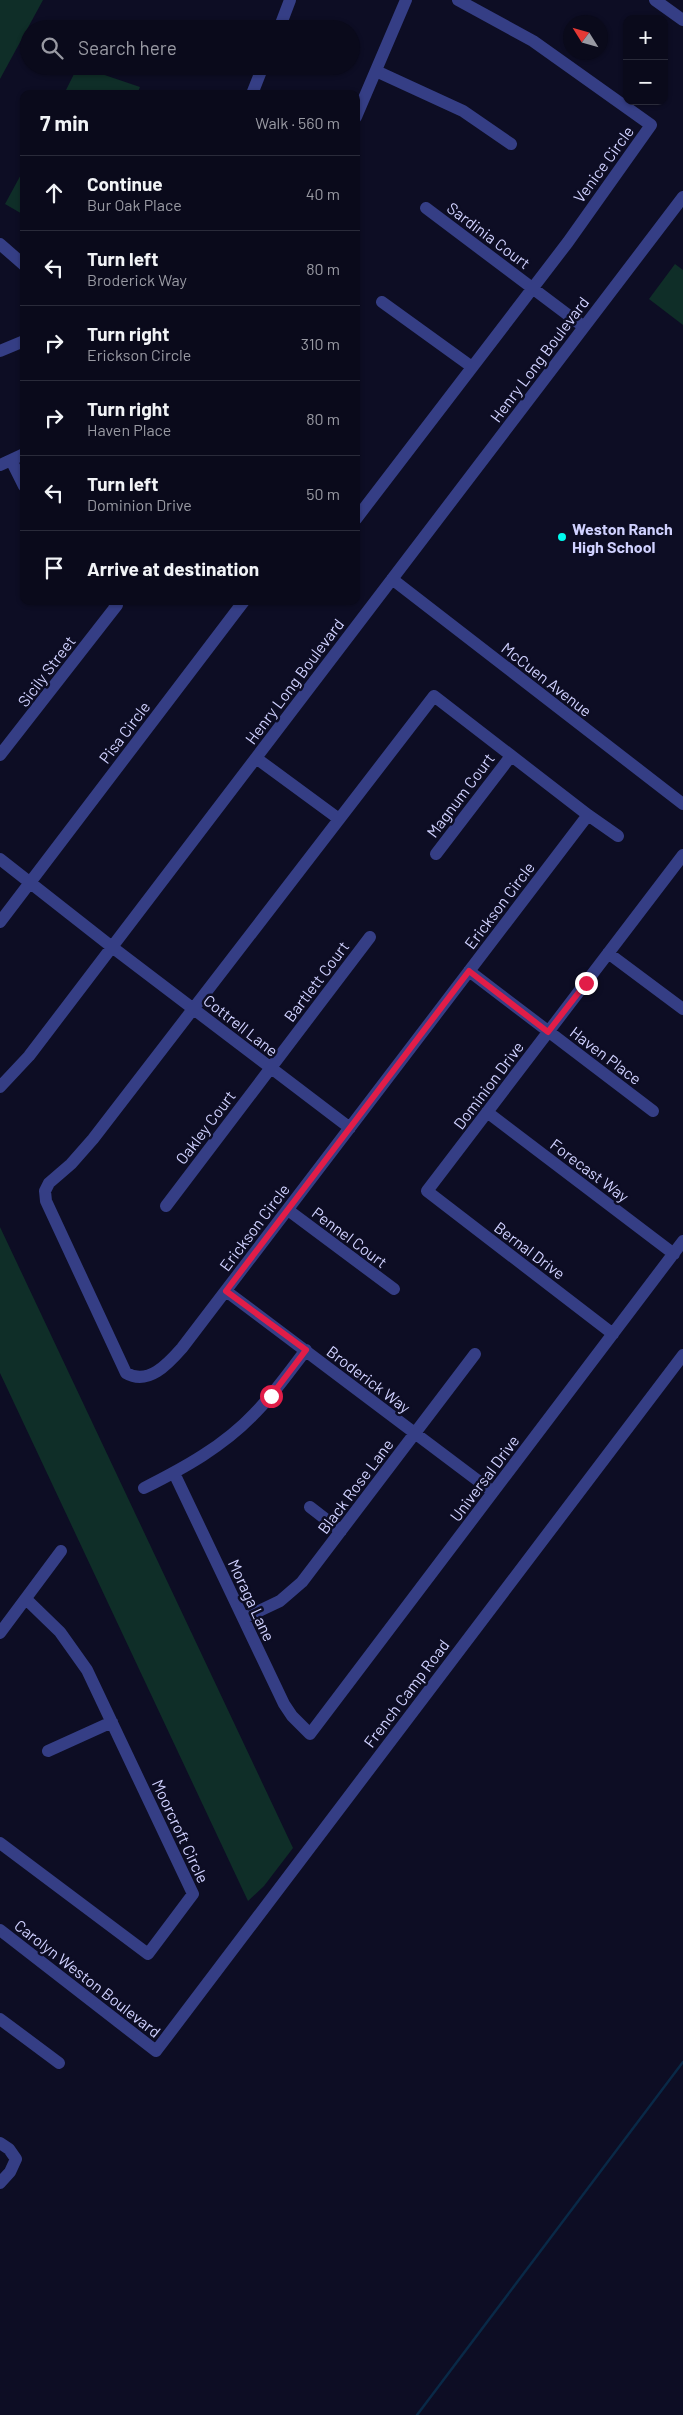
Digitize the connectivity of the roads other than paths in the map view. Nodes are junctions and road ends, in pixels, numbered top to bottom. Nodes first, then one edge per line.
1 (290, 0) edge
2 (406, 0) edge
3 (458, 0) edge
4 (655, 0) edge
5 (681, 13) edge
6 (282, 20) edge
7 (376, 71) junction
8 (259, 75) edge
9 (254, 90) edge
10 (360, 108) edge
11 (511, 144) dead end
12 (683, 197) edge
13 (426, 208) dead end
14 (0, 244) edge
15 (20, 262) edge
16 (533, 287) junction
17 (382, 302) dead end
18 (584, 327) junction
19 (20, 343) edge
20 (0, 351) edge
21 (472, 367) junction
22 (20, 456) edge
23 (6, 462) edge
24 (20, 481) edge
25 (360, 514) edge
26 (392, 579) junction
27 (113, 605) edge
28 (241, 605) edge
29 (0, 755) edge
30 (511, 756) junction
31 (256, 758) junction
32 (683, 804) edge
33 (588, 815) junction
34 (339, 820) junction
35 (618, 836) dead end
36 (436, 854) dead end
37 (683, 855) edge
38 (0, 859) edge
39 (30, 883) junction
40 (0, 922) edge
41 (370, 937) dead end
42 (112, 947) junction
43 (608, 953) junction
44 (469, 971) junction
45 (193, 1008) junction
46 (683, 1009) edge
47 (548, 1032) junction
48 (270, 1068) junction
49 (0, 1087) edge
50 (653, 1110) dead end
51 (487, 1112) junction
52 (350, 1128) junction
53 (428, 1191) joint
54 (166, 1206) dead end
55 (288, 1210) junction
56 (683, 1241) edge
57 (674, 1254) junction
58 (394, 1289) dead end
59 (226, 1291) junction
60 (613, 1334) junction
61 (306, 1350) junction
62 (475, 1354) dead end
63 (683, 1355) edge
64 (414, 1434) junction
65 (174, 1473) junction
66 (144, 1488) dead end
67 (493, 1492) junction
68 (310, 1507) dead end
69 (341, 1531) junction
70 (62, 1552) dead end
71 (26, 1599) junction
72 (244, 1618) junction
73 (0, 1633) edge
74 (112, 1722) junction
75 (310, 1734) joint
76 (48, 1751) dead end
77 (0, 1842) edge
78 (0, 1930) edge
79 (0, 2020) edge
80 (156, 2051) joint
81 (60, 2063) dead end
82 (0, 2143) edge
83 (0, 2183) edge

1 - 6 street
2 - 7 street
3 - 16 street, Venice Circle
4 - 5 street
7 - 10 street
7 - 11 street
8 - 9 street
12 - 18 street, Henry Long Boulevard
13 - 16 street, Sardinia Court
14 - 15 street
16 - 18 street
16 - 21 street, Venice Circle
17 - 21 street
18 - 26 street, Henry Long Boulevard
19 - 20 street
21 - 25 street, Venice Circle
22 - 23 street
23 - 24 street
26 - 31 street, Henry Long Boulevard
26 - 32 street, McCuen Avenue
27 - 29 street, Sicily Street
28 - 39 street, Pisa Circle
30 - 33 street, Erickson Circle
30 - 34 street, Erickson Circle
30 - 36 street, Magnum Court
31 - 34 street
31 - 42 street, Henry Long Boulevard
33 - 35 street
33 - 44 street, Erickson Circle
34 - 45 street, Erickson Circle
37 - 43 street, Dominion Drive
38 - 39 street
39 - 40 street, Pisa Circle
39 - 42 street
41 - 48 street, Bartlett Court
42 - 45 street, Cottrell Lane
42 - 49 street, Henry Long Boulevard
43 - 46 street
43 - 47 street, Dominion Drive
44 - 47 street, Haven Place
44 - 52 street, Erickson Circle
45 - 48 street, Cottrell Lane
45 - 59 street, Erickson Circle
47 - 50 street, Haven Place
47 - 51 street, Dominion Drive
48 - 52 street, Cottrell Lane
48 - 54 street, Oakley Court
51 - 53 street, Dominion Drive
51 - 57 street, Forecast Way
52 - 55 street, Erickson Circle
53 - 60 street, Bernal Drive
55 - 58 street, Pennel Court
55 - 59 street, Erickson Circle
56 - 57 street, Universal Drive
57 - 60 street, Universal Drive
59 - 61 street, Broderick Way
60 - 67 street, Universal Drive
61 - 64 street, Broderick Way
61 - 65 street
62 - 64 street, Black Rose Lane
63 - 80 street, French Camp Road
64 - 67 street, Broderick Way
64 - 69 street, Black Rose Lane
65 - 66 street
65 - 72 street, Moraga Lane
67 - 75 street, Universal Drive
68 - 69 street
69 - 72 street, Black Rose Lane
70 - 71 street
71 - 73 street
71 - 74 street, Moorcroft Circle
72 - 75 street, Moraga Lane
74 - 76 street
74 - 77 street, Moorcroft Circle
78 - 80 street, Carolyn Weston Boulevard
79 - 81 street
82 - 83 street

